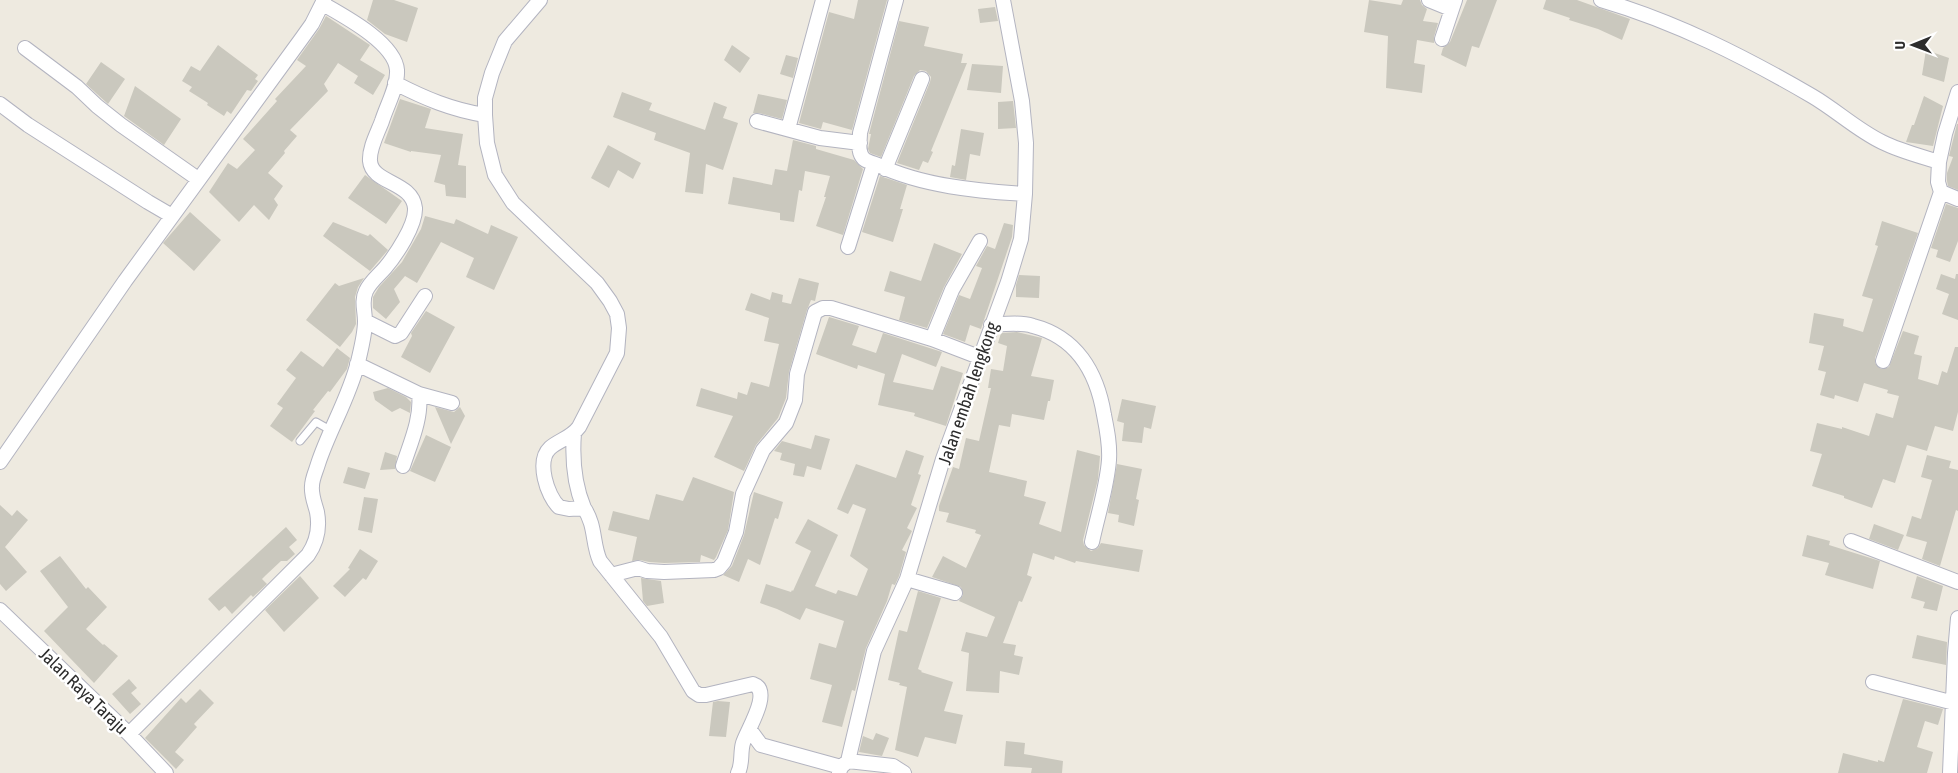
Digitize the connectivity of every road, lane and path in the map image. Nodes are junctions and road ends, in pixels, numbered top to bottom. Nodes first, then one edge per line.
1 (540, 0) edge
2 (822, 0) edge
3 (896, 0) edge
4 (1003, 0) edge
5 (1429, 0) edge
6 (1601, 0) edge
7 (323, 2) edge
8 (1453, 4) edge
9 (1442, 39) dead end
10 (25, 48) dead end
11 (922, 80) dead end
12 (395, 84) junction
13 (1958, 92) edge
14 (0, 104) edge
15 (485, 115) junction
16 (757, 121) dead end
17 (788, 129) junction
18 (860, 142) junction
19 (1939, 162) junction
20 (880, 166) junction
21 (198, 179) junction
22 (1941, 192) junction
23 (1025, 194) junction
24 (1958, 199) edge
25 (172, 216) junction
26 (980, 241) dead end
27 (848, 247) dead end
28 (424, 296) dead end
29 (365, 321) junction
30 (991, 325) junction
31 (932, 339) junction
32 (979, 357) junction
33 (1882, 361) dead end
34 (357, 364) junction
35 (419, 394) junction
36 (452, 403) dead end
37 (333, 431) junction
38 (574, 433) junction
39 (300, 441) dead end
40 (0, 462) edge
41 (402, 466) dead end
42 (584, 508) junction
43 (1852, 541) dead end
44 (1092, 542) dead end
45 (611, 575) junction
46 (908, 579) junction
47 (1958, 582) edge
48 (955, 593) dead end
49 (0, 610) edge
50 (1958, 618) edge
51 (1873, 682) dead end
52 (1956, 703) edge
53 (750, 730) junction
54 (130, 734) junction
55 (843, 767) edge
56 (161, 772) edge
57 (738, 773) edge
58 (904, 773) edge
59 (1950, 773) edge

1 - 15 street
2 - 17 street
3 - 18 street
4 - 23 street, Jalan embah lengkong
5 - 8 street
6 - 19 street
7 - 12 street
7 - 21 street
8 - 9 street
10 - 21 street
11 - 20 street
12 - 15 street
12 - 29 street
13 - 19 street
14 - 25 street
15 - 38 street
16 - 17 street
17 - 18 street
18 - 20 street
19 - 22 street
20 - 23 street
20 - 27 street
21 - 25 street
22 - 24 street
22 - 33 street
23 - 30 street, Jalan embah lengkong
25 - 40 street
26 - 31 street
28 - 29 street
29 - 34 street
30 - 32 street, Jalan embah lengkong
30 - 44 street
31 - 32 street
31 - 45 street
32 - 46 street, Jalan embah lengkong
34 - 35 street
34 - 37 street
35 - 36 street
35 - 41 street
37 - 39 lane
37 - 54 street
38 - 42 street
38 - 42 street
42 - 45 street
43 - 47 street
45 - 53 street
46 - 48 street
46 - 55 street, Jalan embah lengkong
49 - 54 street, Jalan Raya Taraju
50 - 52 street
51 - 52 street
52 - 59 street
53 - 55 street
53 - 57 street
54 - 56 street, Jalan Raya Taraju
55 - 58 street

